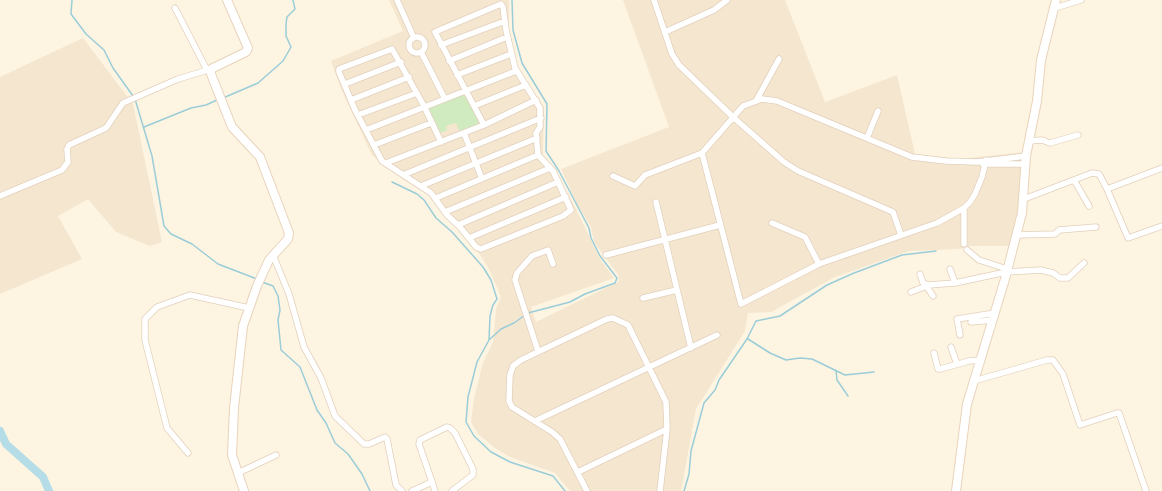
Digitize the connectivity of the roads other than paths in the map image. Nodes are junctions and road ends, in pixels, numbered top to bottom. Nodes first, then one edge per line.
1 (227, 0) edge
2 (397, 0) edge
3 (654, 0) edge
4 (727, 0) edge
5 (1081, 0) edge
6 (1055, 4) edge
7 (175, 8) dead end
8 (505, 21) junction
9 (665, 32) junction
10 (507, 37) junction
11 (414, 38) junction
12 (441, 45) junction
13 (421, 52) junction
14 (511, 54) junction
15 (779, 59) dead end
16 (450, 61) junction
17 (401, 62) junction
18 (209, 70) junction
19 (516, 71) junction
20 (457, 75) junction
21 (409, 77) junction
22 (345, 84) junction
23 (526, 86) junction
24 (465, 91) junction
25 (417, 92) junction
26 (445, 99) junction
27 (351, 100) junction
28 (536, 100) junction
29 (756, 100) junction
30 (474, 106) junction
31 (424, 108) junction
32 (878, 111) dead end
33 (358, 115) junction
34 (733, 117) junction
35 (541, 118) junction
36 (431, 123) junction
37 (484, 125) junction
38 (366, 130) junction
39 (464, 133) junction
40 (1078, 135) dead end
41 (536, 138) junction
42 (867, 138) junction
43 (441, 142) junction
44 (1028, 142) junction
45 (374, 145) junction
46 (470, 148) junction
47 (702, 153) junction
48 (538, 155) junction
49 (1026, 156) junction
50 (986, 162) junction
51 (386, 164) junction
52 (476, 164) junction
53 (1026, 164) junction
54 (550, 168) junction
55 (1162, 168) edge
56 (403, 175) junction
57 (613, 176) dead end
58 (482, 179) junction
59 (1074, 180) junction
60 (558, 182) junction
61 (421, 186) junction
62 (1107, 189) junction
63 (0, 196) edge
64 (566, 197) junction
65 (436, 198) junction
66 (1024, 199) junction
67 (656, 202) dead end
68 (1089, 206) dead end
69 (964, 208) junction
70 (445, 212) junction
71 (772, 223) dead end
72 (458, 225) junction
73 (720, 225) junction
74 (1162, 226) edge
75 (1096, 227) dead end
76 (901, 235) junction
77 (1017, 235) junction
78 (470, 238) junction
79 (666, 239) junction
80 (964, 244) dead end
81 (967, 250) dead end
82 (273, 255) junction
83 (606, 255) dead end
84 (1084, 263) dead end
85 (552, 264) dead end
86 (819, 264) junction
87 (950, 269) dead end
88 (1007, 271) junction
89 (920, 274) dead end
90 (955, 283) junction
91 (928, 286) junction
92 (677, 290) junction
93 (910, 292) dead end
94 (933, 296) dead end
95 (643, 298) dead end
96 (249, 308) junction
97 (994, 316) junction
98 (971, 322) dead end
99 (960, 335) dead end
100 (717, 336) dead end
101 (951, 347) dead end
102 (691, 348) junction
103 (538, 351) junction
104 (934, 353) dead end
105 (981, 360) junction
106 (957, 364) junction
107 (650, 369) junction
108 (974, 381) junction
109 (535, 421) junction
110 (667, 429) junction
111 (188, 453) dead end
112 (276, 455) dead end
113 (578, 472) junction
114 (238, 473) junction
115 (432, 482) junction
116 (244, 491) edge
117 (402, 491) edge
118 (412, 491) edge
119 (435, 491) edge
120 (452, 491) edge
121 (587, 491) edge
122 (660, 491) edge
123 (956, 491) edge
124 (1146, 491) edge

1 - 18 street
2 - 11 street
3 - 9 street
4 - 9 street
5 - 6 street
6 - 44 street
7 - 18 street
8 - 10 street
8 - 12 street
8 - 12 street
9 - 34 street
10 - 14 street
10 - 16 street
11 - 13 street
11 - 13 street
12 - 16 street
13 - 26 street
14 - 19 street
14 - 20 street
15 - 29 street
16 - 20 street
17 - 21 street
17 - 22 street
17 - 22 street
18 - 63 street
18 - 82 street
19 - 23 street
19 - 24 street
20 - 24 street
21 - 25 street
21 - 27 street
22 - 27 street
23 - 28 street
23 - 30 street
24 - 26 street
24 - 30 street
25 - 31 street
25 - 33 street
26 - 31 street
27 - 33 street
28 - 35 street
28 - 37 street
29 - 34 street
29 - 42 street
30 - 37 street
31 - 36 street
31 - 38 street
32 - 42 street
33 - 38 street
34 - 47 street
34 - 76 street
35 - 41 street
35 - 46 street
36 - 43 street
36 - 45 street
37 - 39 street
38 - 45 street
39 - 43 street
39 - 46 street
40 - 44 street
41 - 48 street
41 - 52 street
42 - 50 street
43 - 51 street
44 - 49 street
45 - 51 street
46 - 52 street
46 - 56 street
47 - 57 street
47 - 73 street
48 - 54 street
48 - 58 street
49 - 50 street
49 - 53 street
50 - 53 street
50 - 69 street
51 - 56 street
52 - 58 street
52 - 61 street
53 - 66 street
54 - 60 street
54 - 70 street
55 - 62 street
56 - 61 street
58 - 65 street
59 - 62 street
59 - 66 street
59 - 68 street
60 - 64 street
60 - 72 street
61 - 65 street
62 - 74 street
64 - 78 street
64 - 78 street
65 - 70 street
66 - 77 street
67 - 79 street
69 - 76 street
69 - 80 street
70 - 72 street
71 - 86 street
72 - 78 street
73 - 79 street
73 - 86 street
75 - 77 street
76 - 86 street
77 - 88 street
79 - 83 street
79 - 92 street
81 - 88 street
82 - 96 street
82 - 117 street
84 - 88 street
85 - 103 street
87 - 90 street
88 - 90 street
88 - 97 street
89 - 91 street
90 - 91 street
91 - 93 street
91 - 94 street
92 - 95 street
92 - 102 street
96 - 111 street
96 - 114 street
97 - 98 street
97 - 99 street
97 - 105 street
100 - 102 street
101 - 106 street
102 - 107 street
103 - 107 street
103 - 109 street
104 - 106 street
105 - 106 street
105 - 108 street
107 - 109 street
107 - 110 street
108 - 123 street
108 - 124 street
109 - 113 street
110 - 113 street
110 - 122 street
112 - 114 street
113 - 121 street
114 - 116 street
115 - 118 street
115 - 119 street
115 - 120 street

